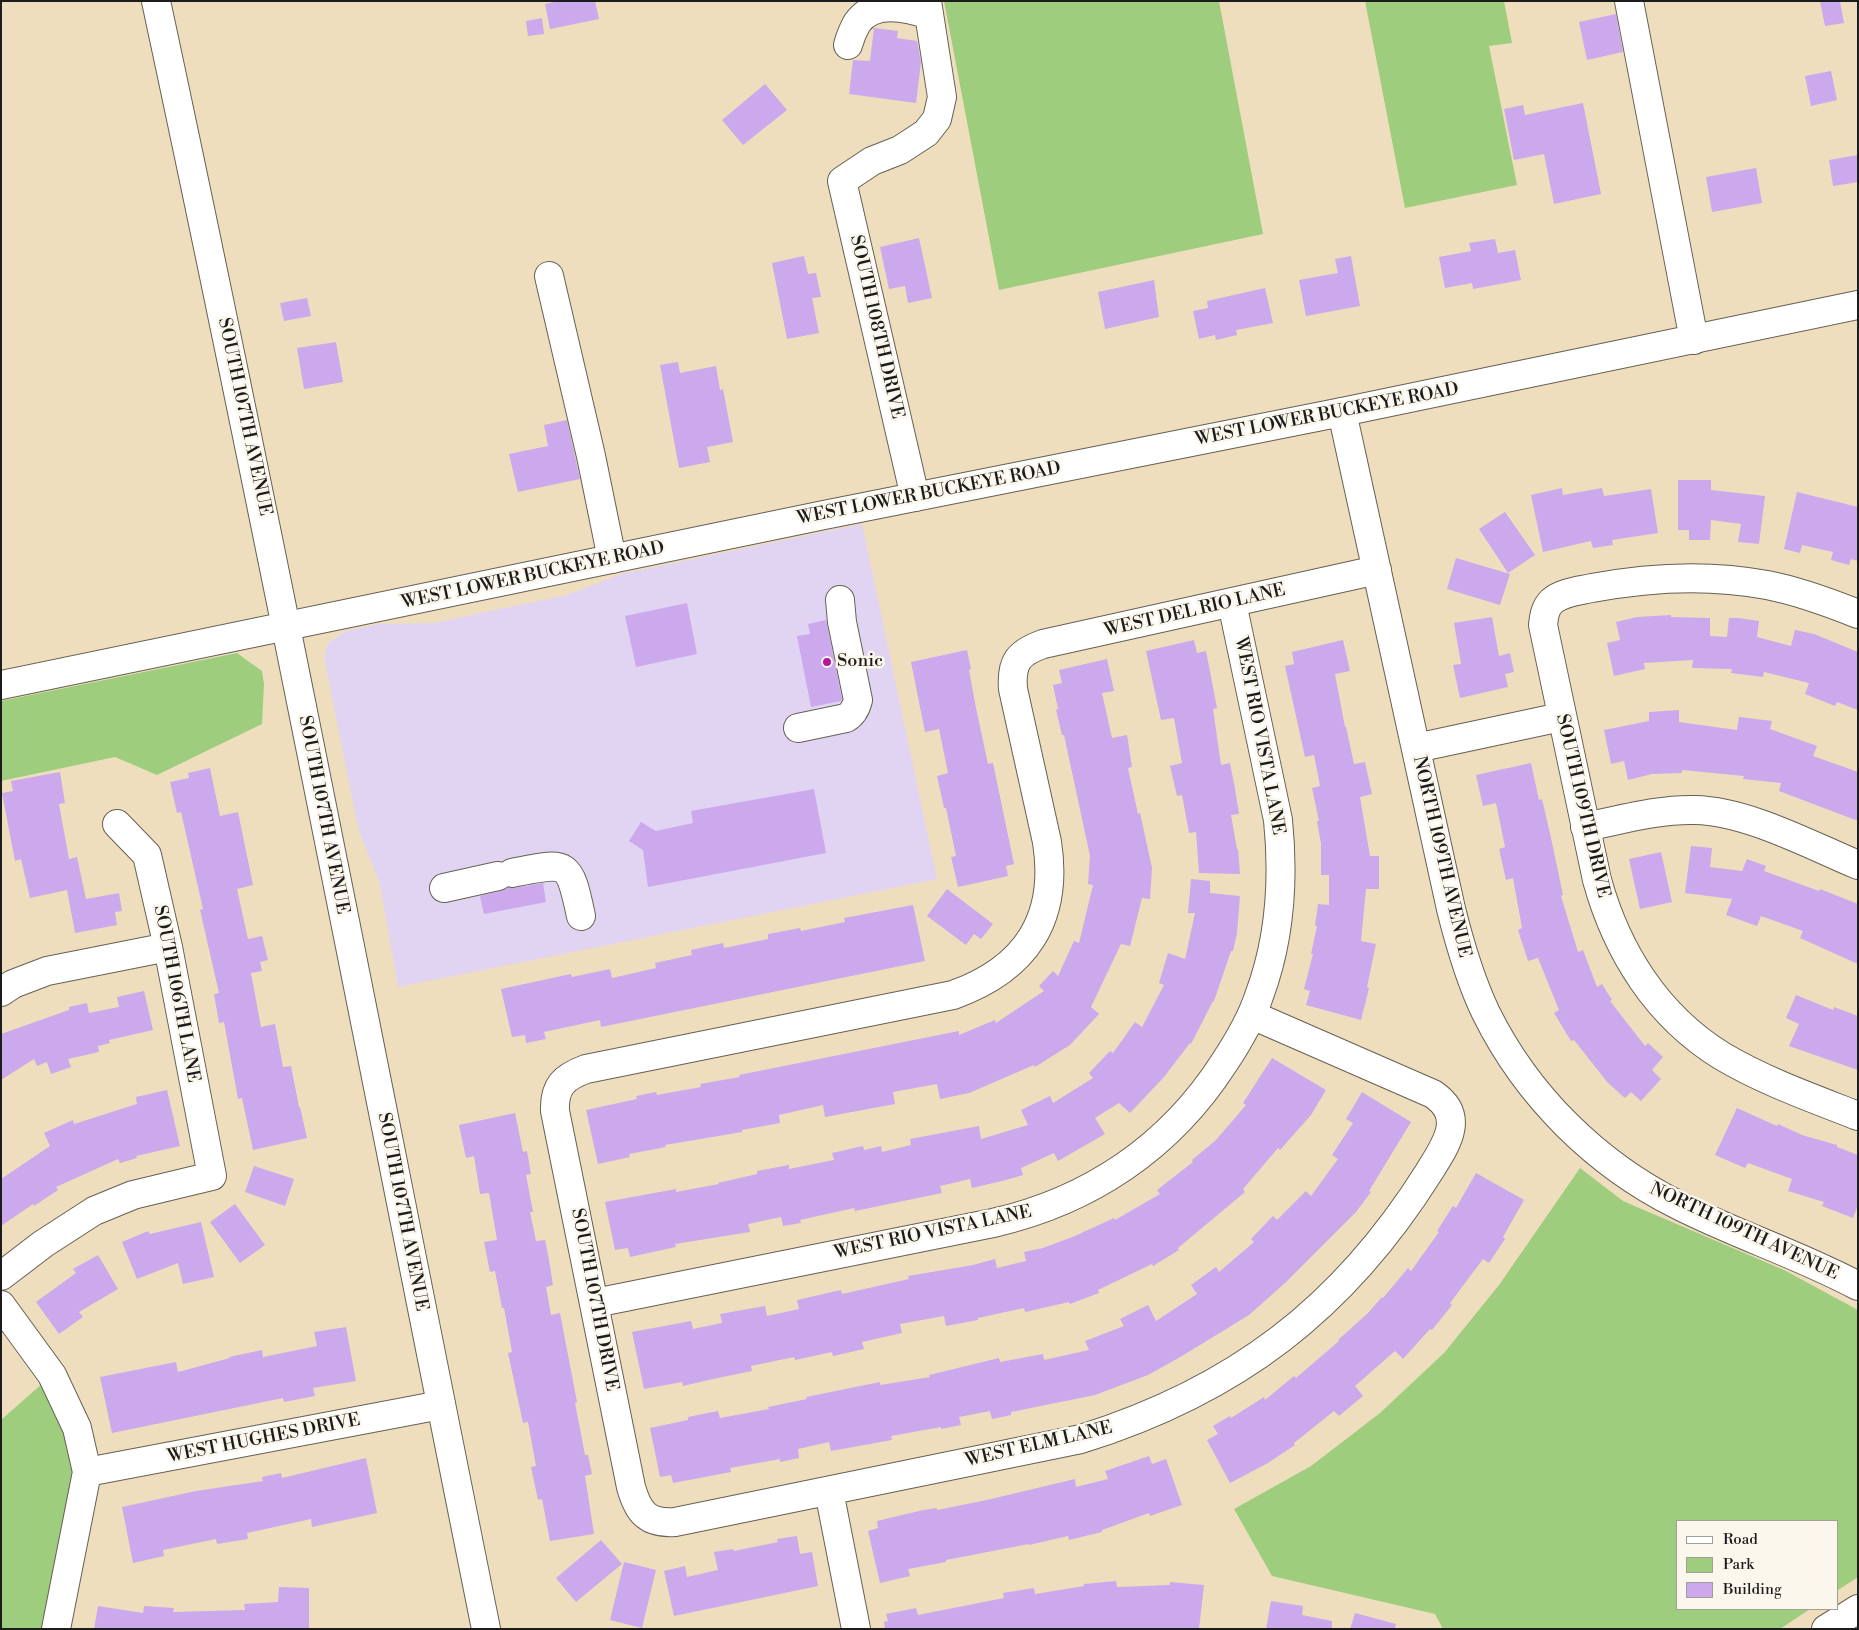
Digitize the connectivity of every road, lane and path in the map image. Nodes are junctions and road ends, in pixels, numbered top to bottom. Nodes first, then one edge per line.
1 (156, 1) edge
2 (1629, 1) edge
3 (928, 8) edge
4 (848, 45) dead end
5 (549, 276) dead end
6 (1858, 305) edge
7 (1694, 340) junction
8 (1342, 412) junction
9 (912, 485) junction
10 (612, 559) junction
11 (1377, 570) junction
12 (840, 600) dead end
13 (1232, 603) junction
14 (1858, 614) edge
15 (286, 627) junction
16 (1, 685) edge
17 (1562, 717) junction
18 (798, 728) dead end
19 (1416, 748) junction
20 (117, 824) dead end
21 (1585, 827) junction
22 (1858, 865) edge
23 (444, 888) dead end
24 (581, 916) dead end
25 (168, 947) junction
26 (1, 992) edge
27 (1252, 1015) junction
28 (560, 1084) joint
29 (1858, 1116) edge
30 (1, 1276) edge
31 (1858, 1286) edge
32 (595, 1303) junction
33 (1, 1305) edge
34 (441, 1405) junction
35 (87, 1472) junction
36 (829, 1491) junction
37 (644, 1515) joint
38 (1858, 1609) edge
39 (56, 1629) edge
40 (486, 1629) edge
41 (856, 1629) edge
42 (1826, 1629) edge

1 - 15 street, SOUTH 107TH AVENUE
2 - 7 street
3 - 4 street
3 - 9 street, SOUTH 108TH DRIVE
5 - 10 street
6 - 7 street, WEST LOWER BUCKEYE ROAD
7 - 8 street, WEST LOWER BUCKEYE ROAD
8 - 9 street, WEST LOWER BUCKEYE ROAD
8 - 11 street, NORTH 109TH AVENUE
9 - 10 street, WEST LOWER BUCKEYE ROAD
10 - 15 street, WEST LOWER BUCKEYE ROAD
11 - 13 street, WEST DEL RIO LANE
11 - 19 street, NORTH 109TH AVENUE
12 - 18 street
13 - 27 street, WEST RIO VISTA LANE
13 - 28 street, WEST DEL RIO LANE
14 - 17 street, SOUTH 109TH DRIVE
15 - 16 street, WEST LOWER BUCKEYE ROAD
15 - 34 street, SOUTH 107TH AVENUE
17 - 19 street
17 - 21 street, SOUTH 109TH DRIVE
19 - 31 street, NORTH 109TH AVENUE
20 - 25 street, SOUTH 106TH LANE
21 - 22 street
21 - 29 street, SOUTH 109TH DRIVE
23 - 24 street
25 - 26 street
25 - 30 street, SOUTH 106TH LANE
27 - 32 street, WEST RIO VISTA LANE
27 - 36 street, WEST ELM LANE
28 - 32 street, SOUTH 107TH DRIVE
32 - 37 street, SOUTH 107TH DRIVE
33 - 35 street
34 - 35 street, WEST HUGHES DRIVE
34 - 40 street, SOUTH 107TH AVENUE
35 - 39 street
36 - 37 street, WEST ELM LANE
36 - 41 street
38 - 42 street

